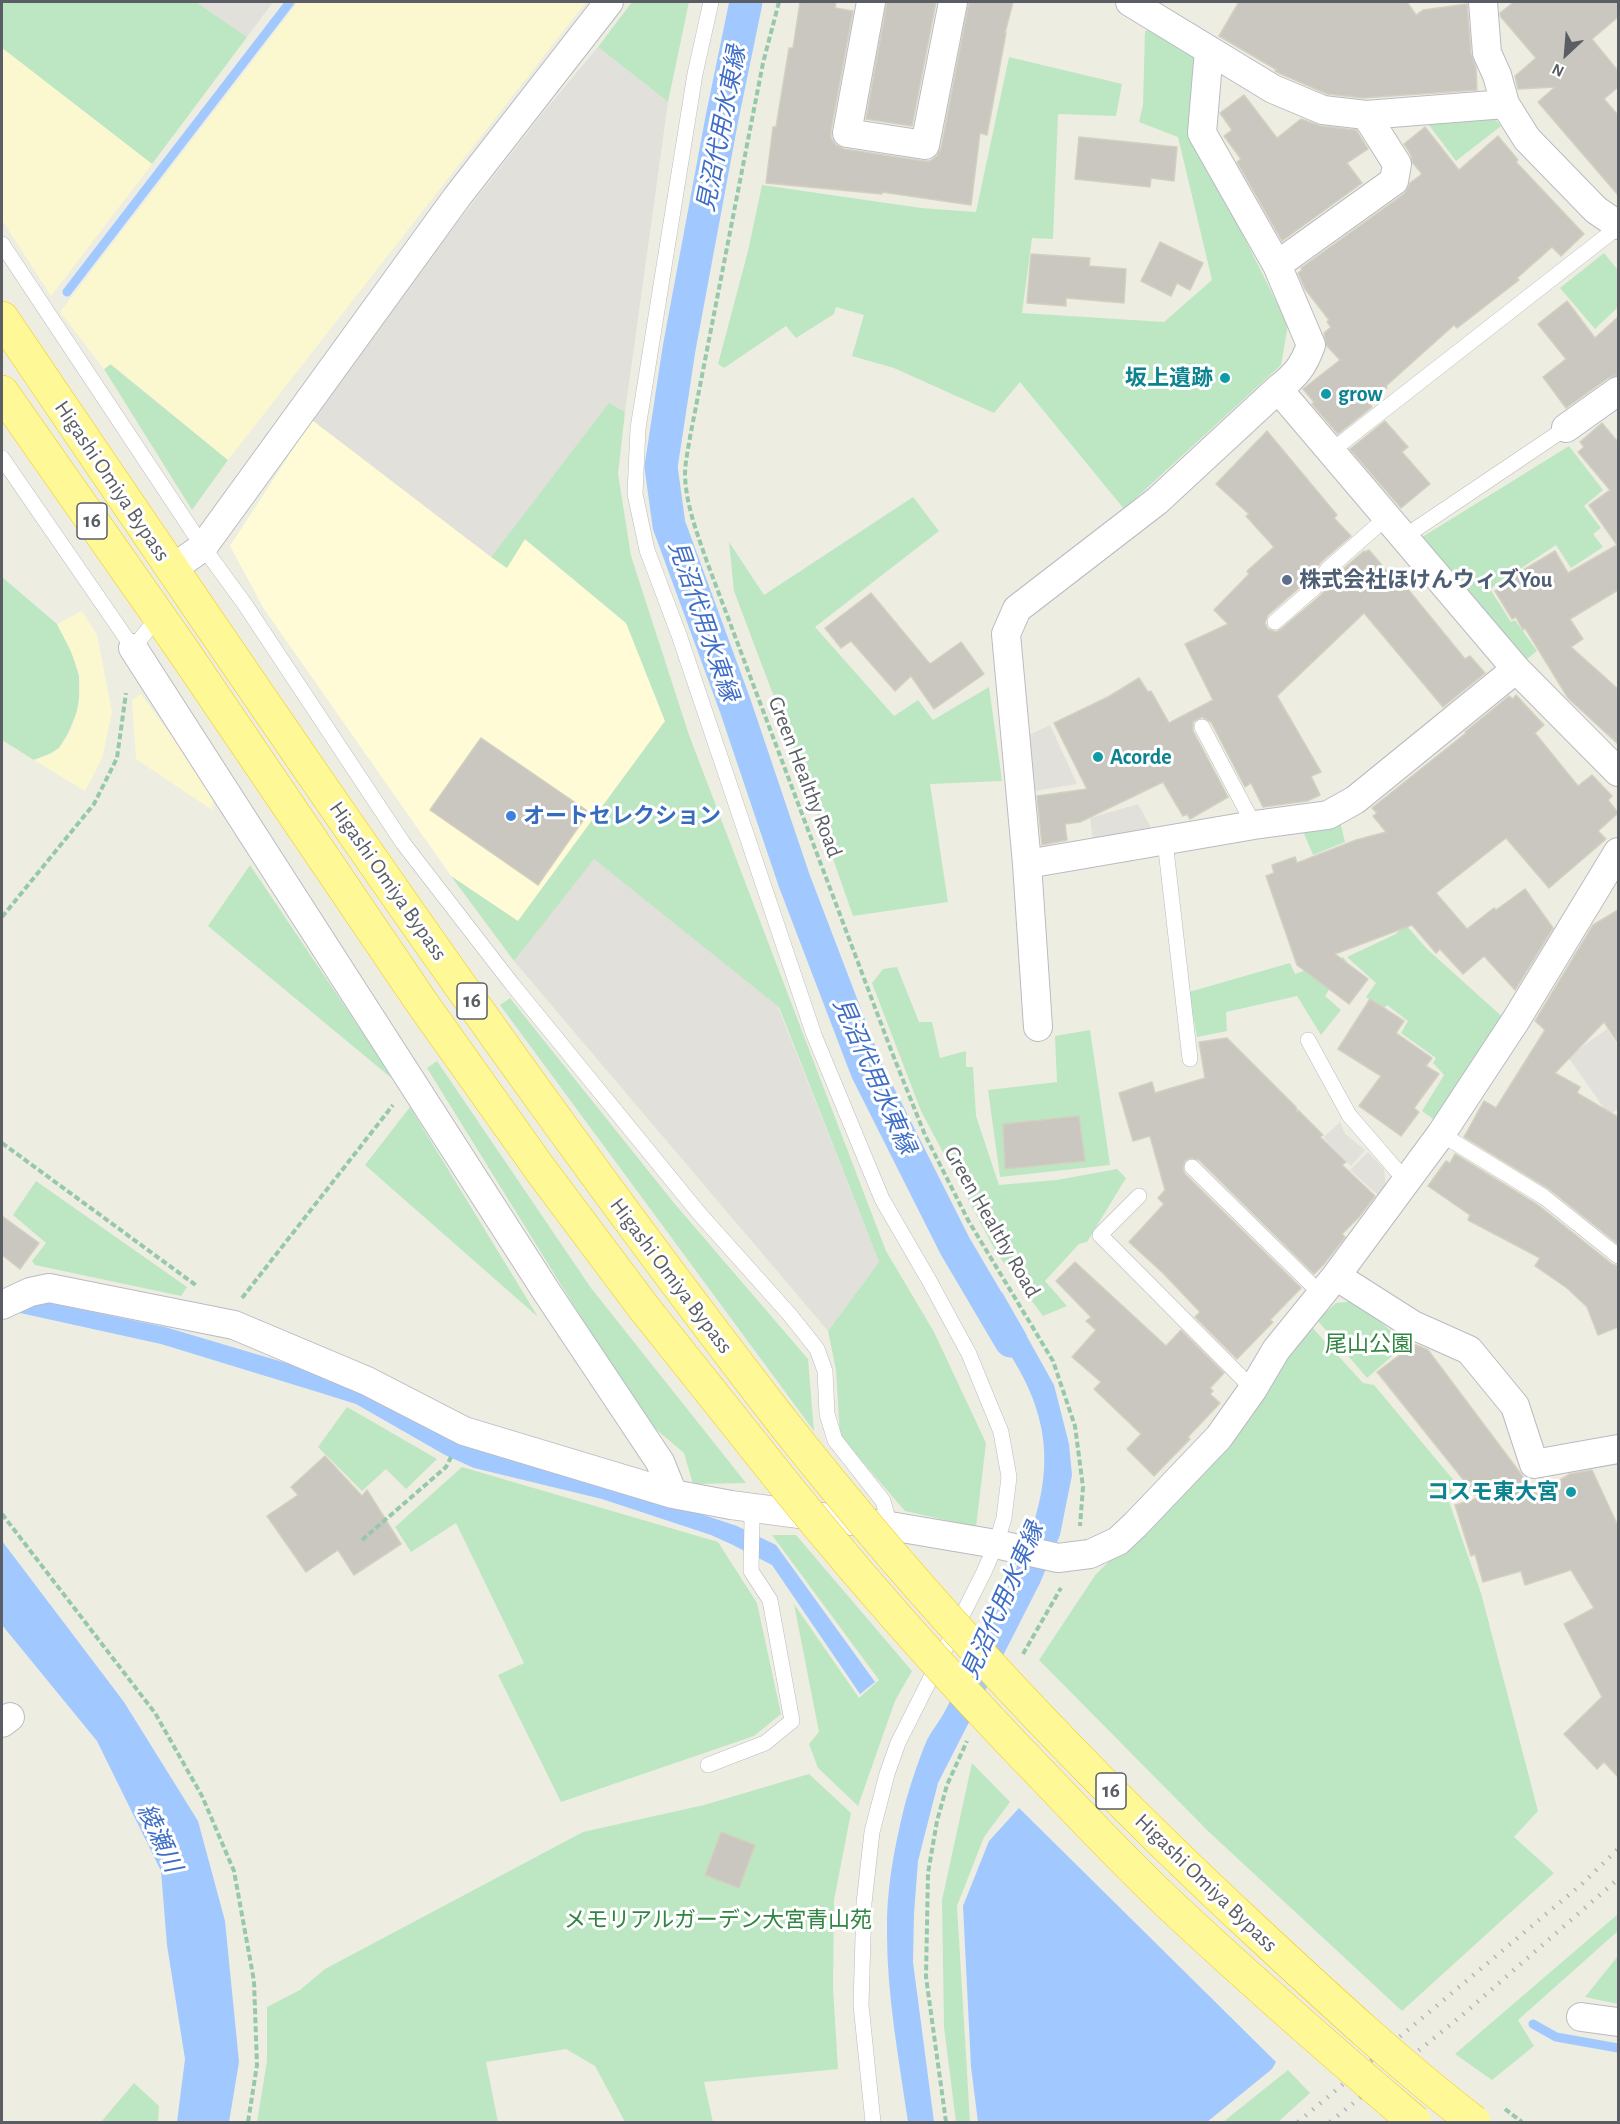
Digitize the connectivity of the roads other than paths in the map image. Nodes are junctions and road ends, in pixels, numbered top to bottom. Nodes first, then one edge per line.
1 (609, 2) edge
2 (711, 2) edge
3 (871, 2) edge
4 (953, 2) edge
5 (1130, 2) edge
6 (1483, 2) edge
7 (1209, 50) junction
8 (1505, 104) junction
9 (1366, 115) junction
10 (1618, 226) edge
11 (2, 244) edge
12 (1277, 265) junction
13 (2, 318) edge
14 (1278, 389) junction
15 (2, 392) edge
16 (1614, 405) edge
17 (1566, 429) joint
18 (1330, 452) junction
19 (2, 458) edge
20 (1395, 527) junction
21 (203, 547) junction
22 (172, 569) junction
23 (159, 616) junction
24 (1275, 622) dead end
25 (133, 648) junction
26 (1516, 669) junction
27 (1202, 727) dead end
28 (1618, 772) edge
29 (1254, 825) junction
30 (1165, 841) junction
31 (1618, 852) edge
32 (1027, 864) junction
33 (1038, 1027) dead end
34 (1308, 1040) dead end
35 (1190, 1059) dead end
36 (1441, 1134) junction
37 (1192, 1167) dead end
38 (1406, 1181) junction
39 (1139, 1196) dead end
40 (1618, 1256) edge
41 (1328, 1285) junction
42 (2, 1305) edge
43 (1253, 1389) junction
44 (1618, 1449) edge
45 (673, 1494) junction
46 (750, 1514) junction
47 (890, 1526) junction
48 (1003, 1546) junction
49 (708, 1765) dead end
50 (1581, 2017) dead end
51 (1618, 2022) edge
52 (873, 2122) edge
53 (1415, 2122) edge
54 (1474, 2122) edge

1 - 21 street
2 - 48 lane
3 - 4 street
5 - 7 street
6 - 8 street
7 - 9 street
7 - 12 street
8 - 9 street
8 - 10 street
9 - 12 street
10 - 18 lane
11 - 21 lane
12 - 14 street
13 - 22 highway, Higashi Omiya Bypass / 16
14 - 18 street
14 - 32 street
15 - 23 highway, Higashi Omiya Bypass / 16
16 - 17 street
17 - 20 lane
18 - 20 street
19 - 25 lane
20 - 24 lane
20 - 26 street
21 - 22 street
21 - 47 lane
22 - 54 highway, Higashi Omiya Bypass / 16, bridge
23 - 25 lane
23 - 53 highway, Higashi Omiya Bypass / 16, bridge
25 - 45 street
26 - 28 street
26 - 29 street
27 - 29 lane
29 - 30 street
30 - 32 street
30 - 35 lane
31 - 36 street
32 - 33 street
34 - 38 lane
36 - 38 street
36 - 40 lane
37 - 41 lane
38 - 41 street
39 - 43 lane
41 - 43 street
41 - 44 street
42 - 45 street
43 - 48 street
45 - 46 street
46 - 47 street
46 - 49 lane
47 - 48 street
48 - 52 lane
50 - 51 street

